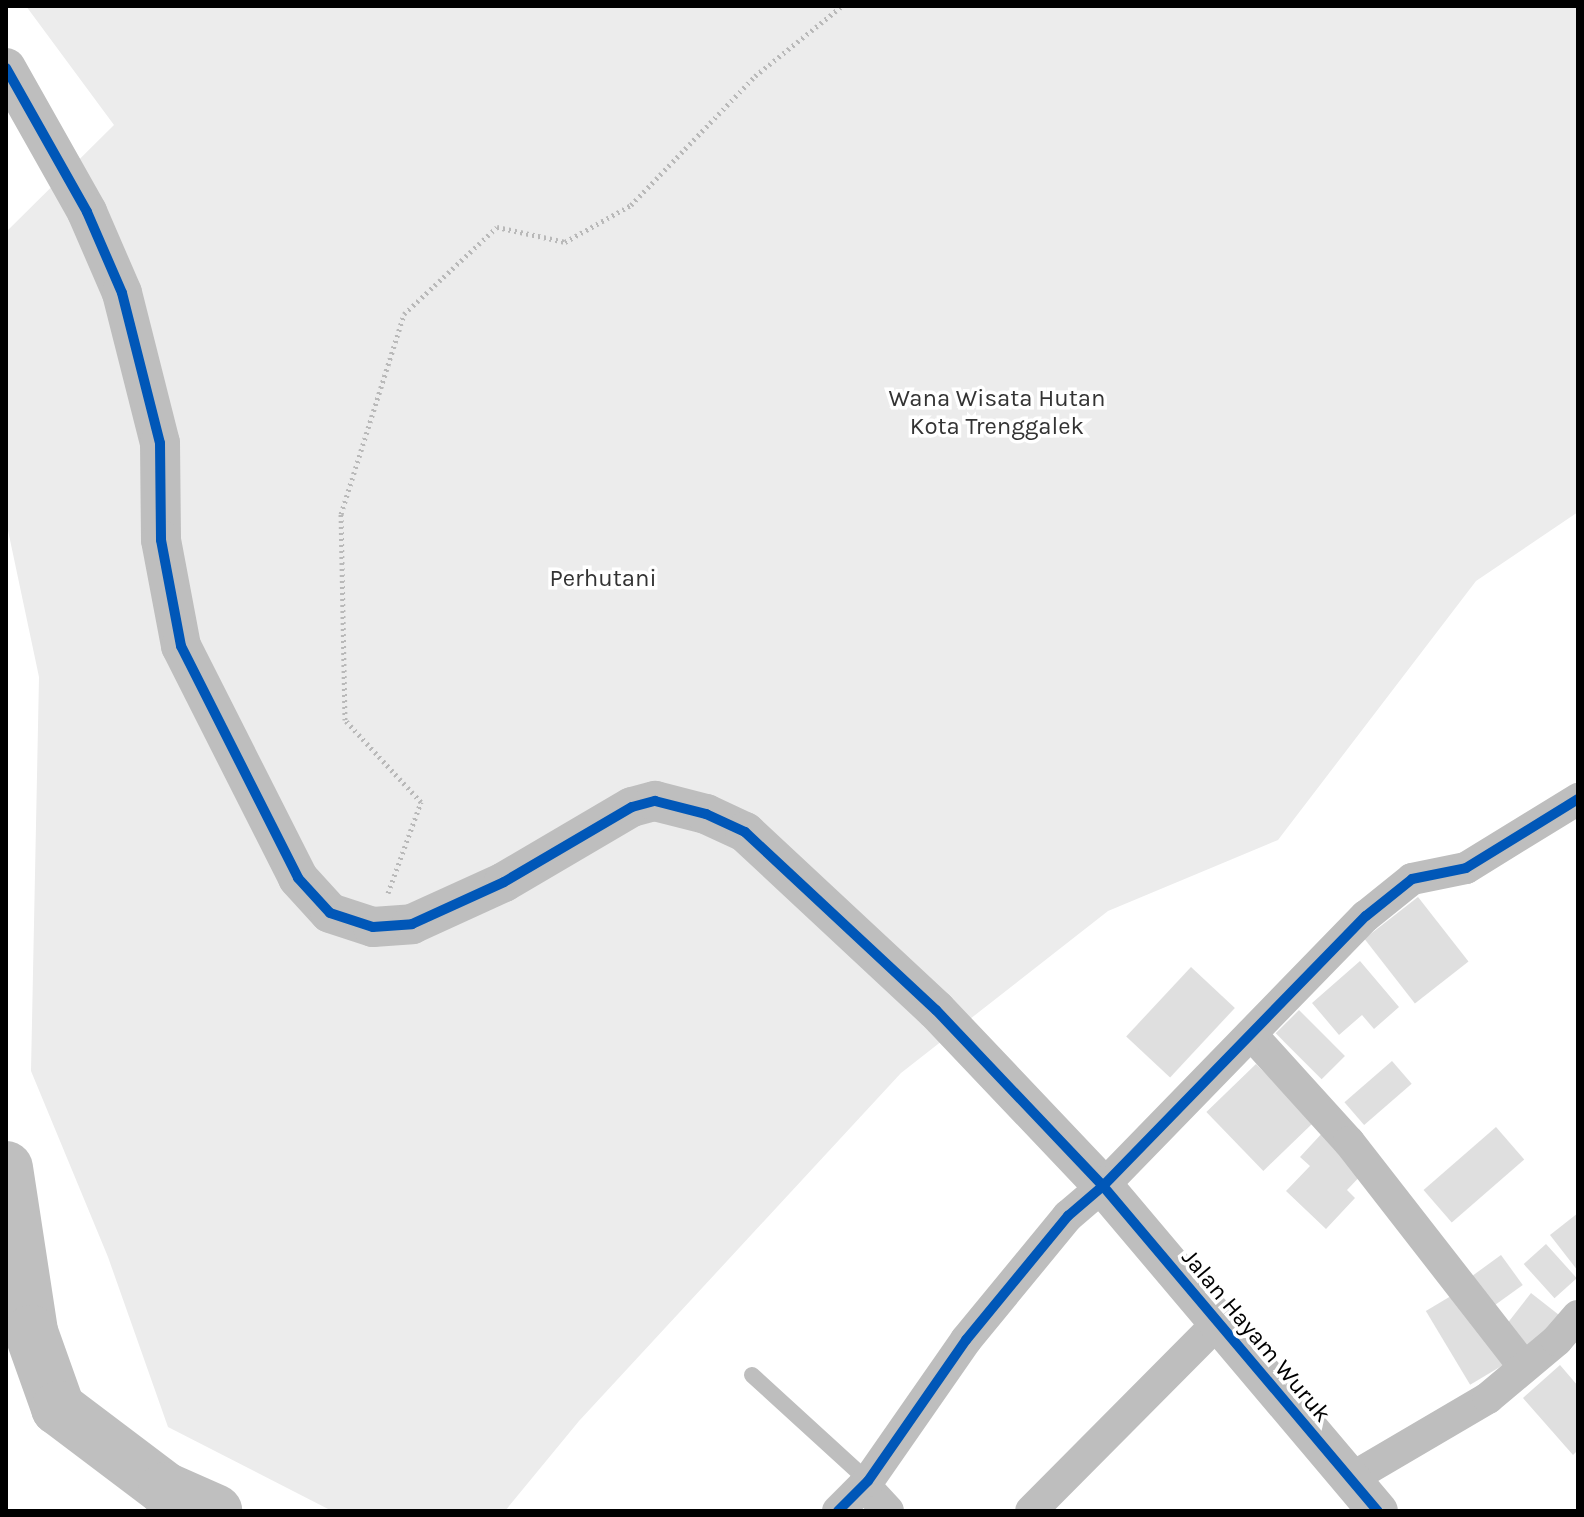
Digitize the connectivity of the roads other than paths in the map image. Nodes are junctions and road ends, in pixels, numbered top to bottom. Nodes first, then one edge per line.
1 (6, 68) edge
2 (1578, 799) edge
3 (1251, 1034) junction
4 (1103, 1186) junction
5 (1578, 1316) edge
6 (1218, 1323) junction
7 (1524, 1367) junction
8 (752, 1375) dead end
9 (1350, 1479) junction
10 (866, 1483) junction
11 (838, 1511) edge
12 (888, 1511) edge
13 (1031, 1511) edge
14 (1378, 1511) edge

1 - 4 street, Jalan Hayam Wuruk
2 - 3 street
3 - 4 street
3 - 7 street
4 - 6 street, Jalan Hayam Wuruk
4 - 10 street
5 - 7 street
6 - 9 street, Jalan Hayam Wuruk
6 - 13 street
7 - 9 street
8 - 10 lane
9 - 14 street, Jalan Hayam Wuruk
10 - 11 street
10 - 12 street

